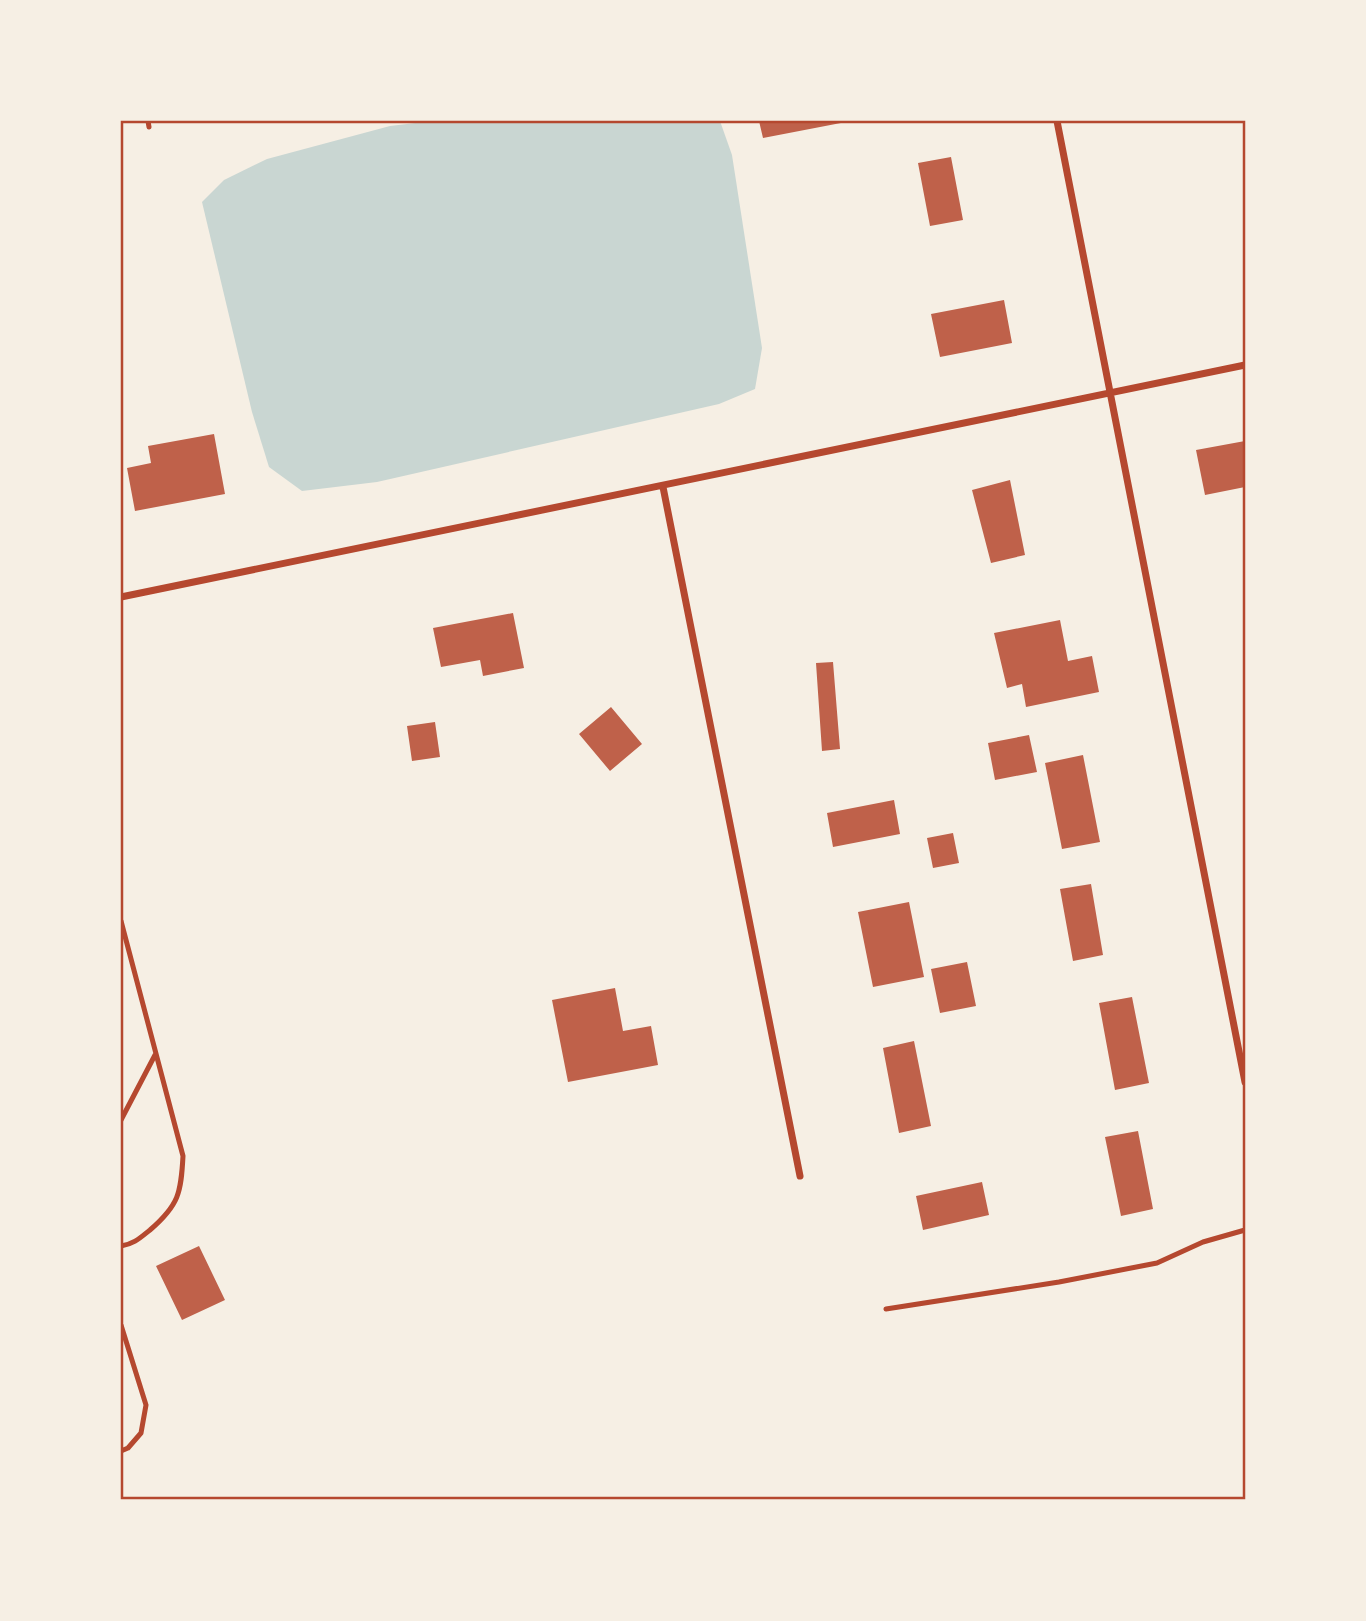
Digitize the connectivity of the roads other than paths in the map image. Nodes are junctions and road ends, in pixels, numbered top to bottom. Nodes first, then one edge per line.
1 (1057, 121) edge
2 (1245, 365) edge
3 (1109, 394) junction
4 (663, 487) junction
5 (121, 597) edge
6 (121, 921) edge
7 (155, 1055) junction
8 (1245, 1082) edge
9 (121, 1120) edge
10 (800, 1176) dead end
11 (1245, 1230) edge
12 (121, 1247) edge
13 (886, 1309) dead end
14 (121, 1325) edge
15 (121, 1451) edge

1 - 3 street
2 - 3 street
3 - 4 street
3 - 8 street
4 - 5 street
4 - 10 street
6 - 7 lane
7 - 9 lane
7 - 12 lane
11 - 13 lane
14 - 15 lane

